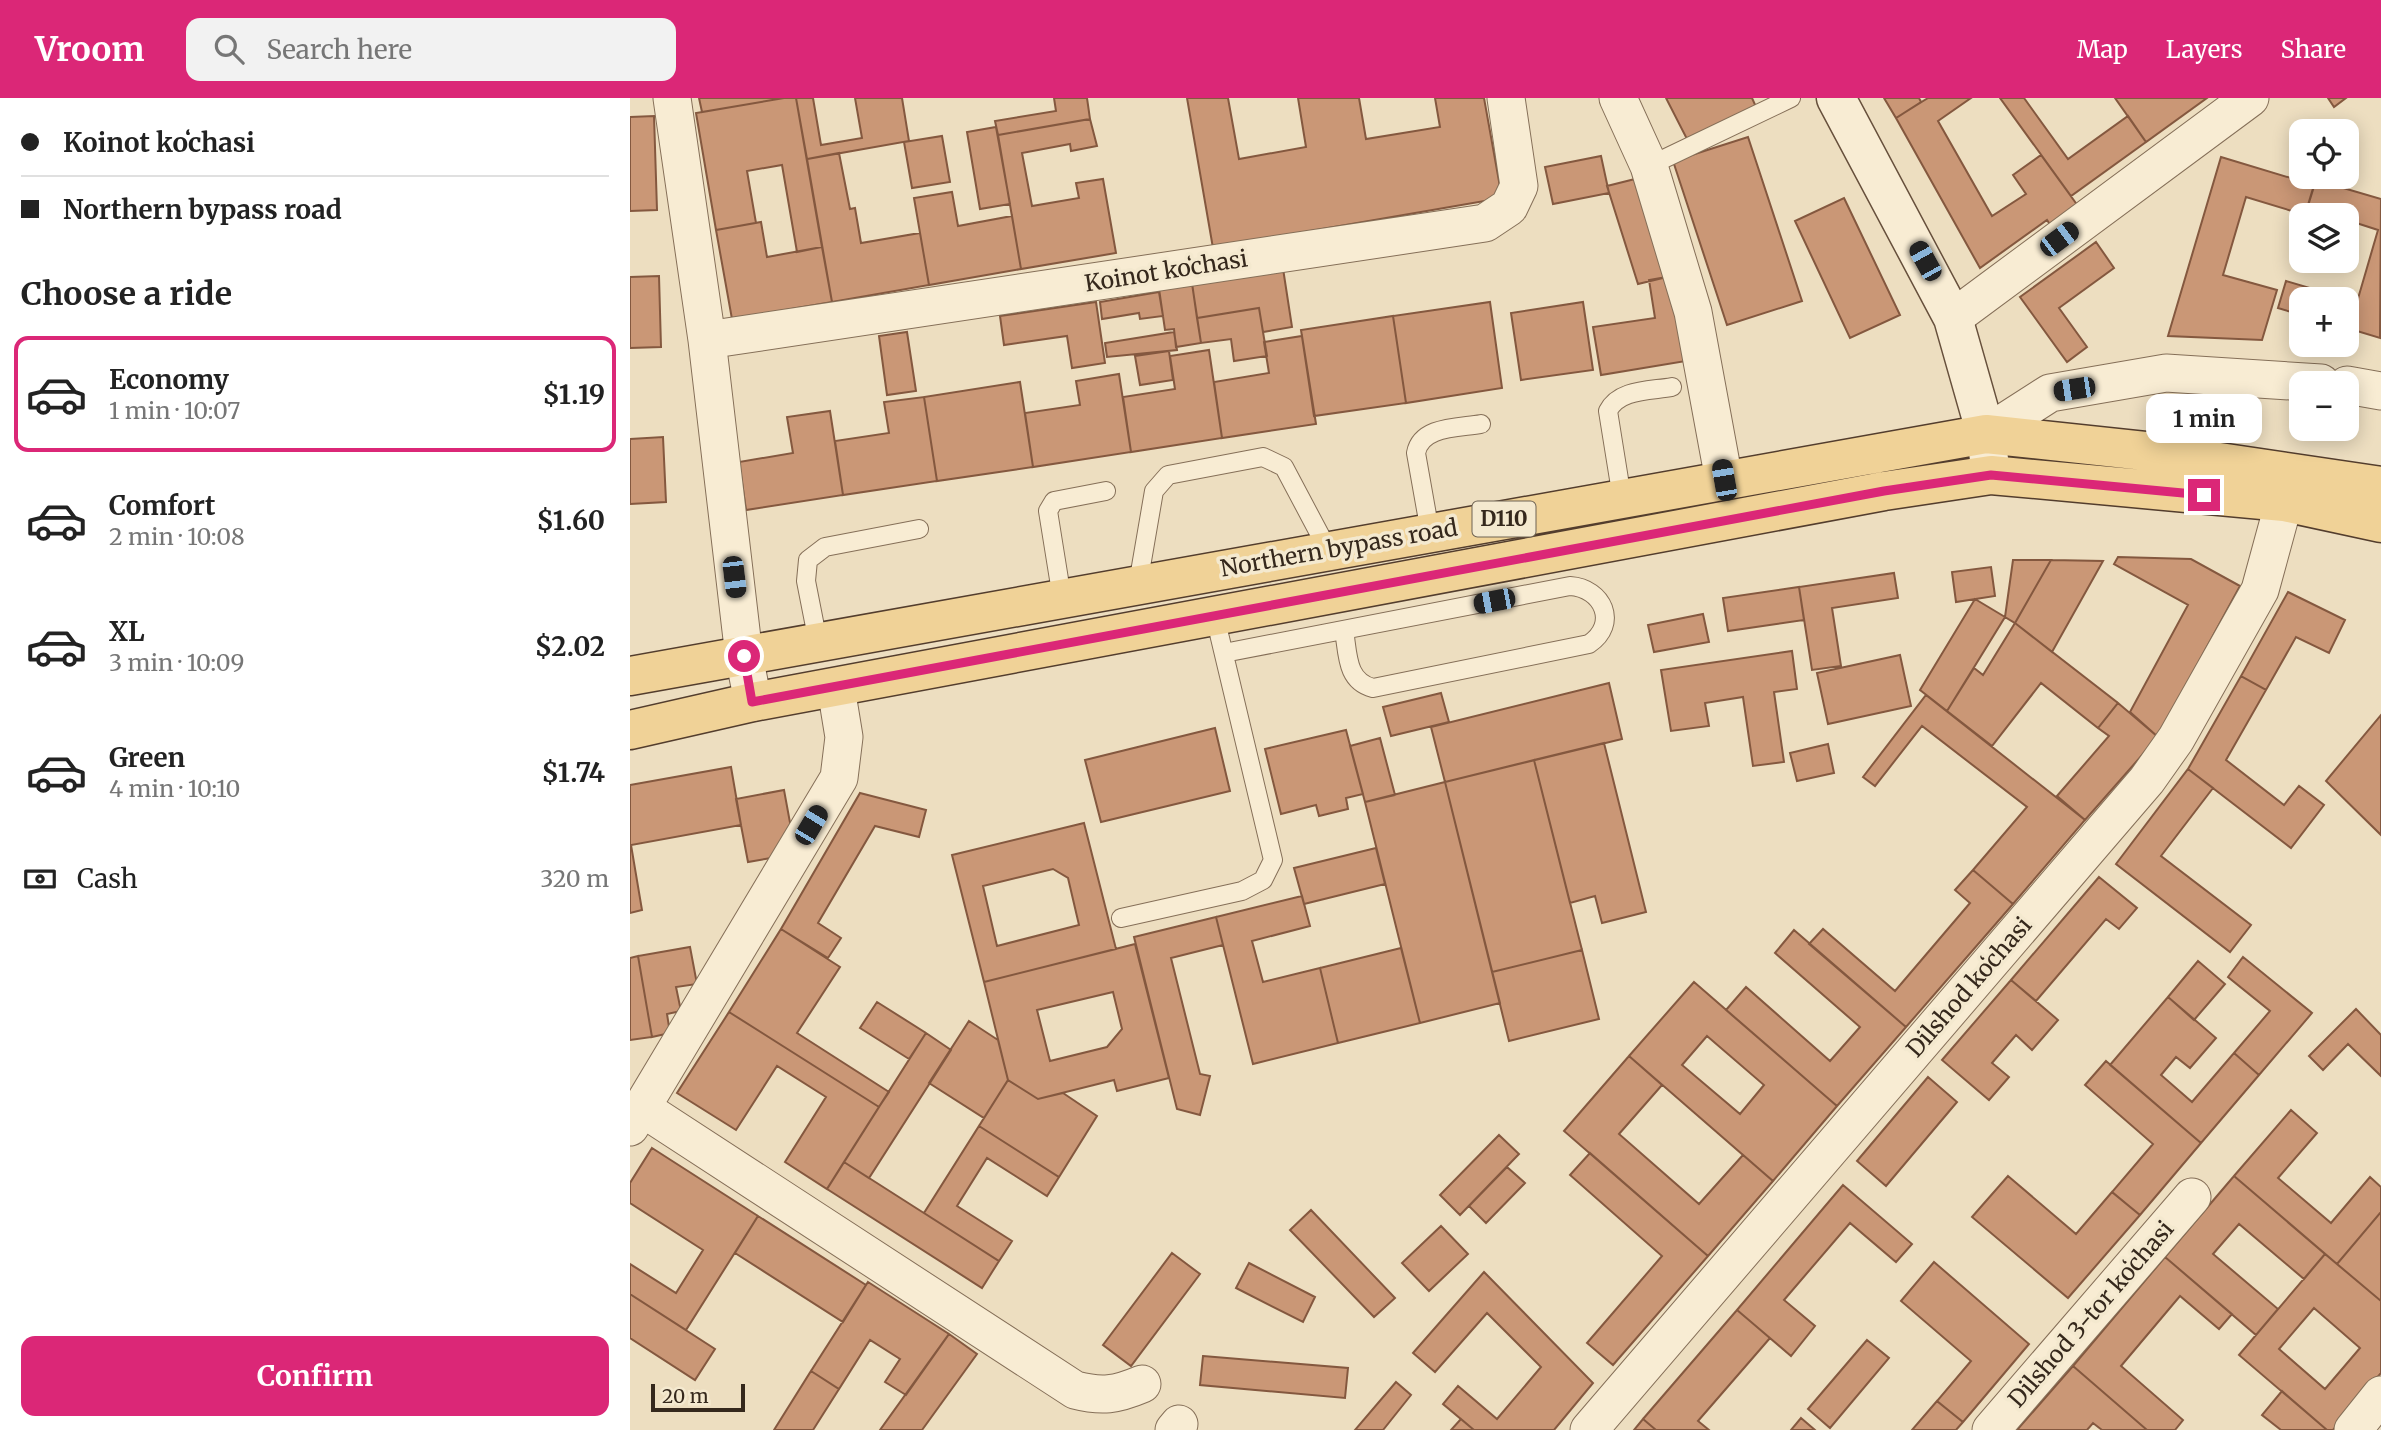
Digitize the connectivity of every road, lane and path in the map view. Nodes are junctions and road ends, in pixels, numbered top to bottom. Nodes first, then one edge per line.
1 (672, 98) edge
2 (1506, 98) edge
3 (1618, 98) edge
4 (1791, 98) edge
5 (1836, 98) edge
6 (2250, 98) edge
7 (1649, 166) junction
8 (1953, 318) junction
9 (707, 341) junction
10 (2289, 381) edge
11 (1672, 387) dead end
12 (2359, 387) edge
13 (2381, 391) edge
14 (1480, 424) dead end
15 (1986, 434) junction
16 (1991, 475) junction
17 (1724, 480) junction
18 (2381, 486) edge
19 (1106, 491) dead end
20 (1622, 498) junction
21 (2284, 502) junction
22 (2381, 523) edge
23 (919, 529) dead end
24 (1430, 532) junction
25 (1328, 550) junction
26 (1138, 584) junction
27 (1062, 598) junction
28 (1215, 617) junction
29 (1344, 630) junction
30 (817, 642) junction
31 (1224, 653) junction
32 (744, 656) junction
33 (630, 676) edge
34 (836, 688) junction
35 (752, 702) junction
36 (630, 730) edge
37 (1121, 918) dead end
38 (636, 1117) edge
39 (2192, 1197) dead end
40 (1142, 1384) dead end
41 (2381, 1395) edge
42 (1588, 1430) edge
43 (1991, 1430) edge
44 (2353, 1430) edge

1 - 9 street
2 - 9 street, Koinot koʻchasi
3 - 7 street
4 - 7 lane
5 - 8 main road
6 - 8 street
7 - 17 street
8 - 15 main road
9 - 32 street
10 - 15 street
11 - 20 lane
12 - 13 street
14 - 24 lane
15 - 16 main road
15 - 17 main road, Northern bypass road / D110
15 - 18 main road, Northern bypass road / D110
16 - 21 main road, Northern bypass road / D110
16 - 28 main road, Northern bypass road / D110
17 - 20 main road, Northern bypass road / D110
19 - 27 lane
20 - 24 main road, Northern bypass road / D110
21 - 22 main road, Northern bypass road / D110
21 - 42 street, Dilshod koʻchasi
23 - 30 lane
24 - 25 main road, Northern bypass road / D110
25 - 26 main road, Northern bypass road / D110
25 - 26 lane
26 - 27 main road, Northern bypass road / D110
27 - 30 main road, Northern bypass road / D110
28 - 31 lane
28 - 34 main road, Northern bypass road / D110
29 - 29 lane
29 - 31 lane
30 - 32 main road, Northern bypass road / D110
31 - 37 lane
32 - 33 main road, Northern bypass road / D110
32 - 35 street
34 - 35 main road, Northern bypass road / D110
34 - 38 street
35 - 36 main road, Northern bypass road / D110
38 - 40 street
39 - 43 street, Dilshod 3-tor koʻchasi
41 - 44 street

